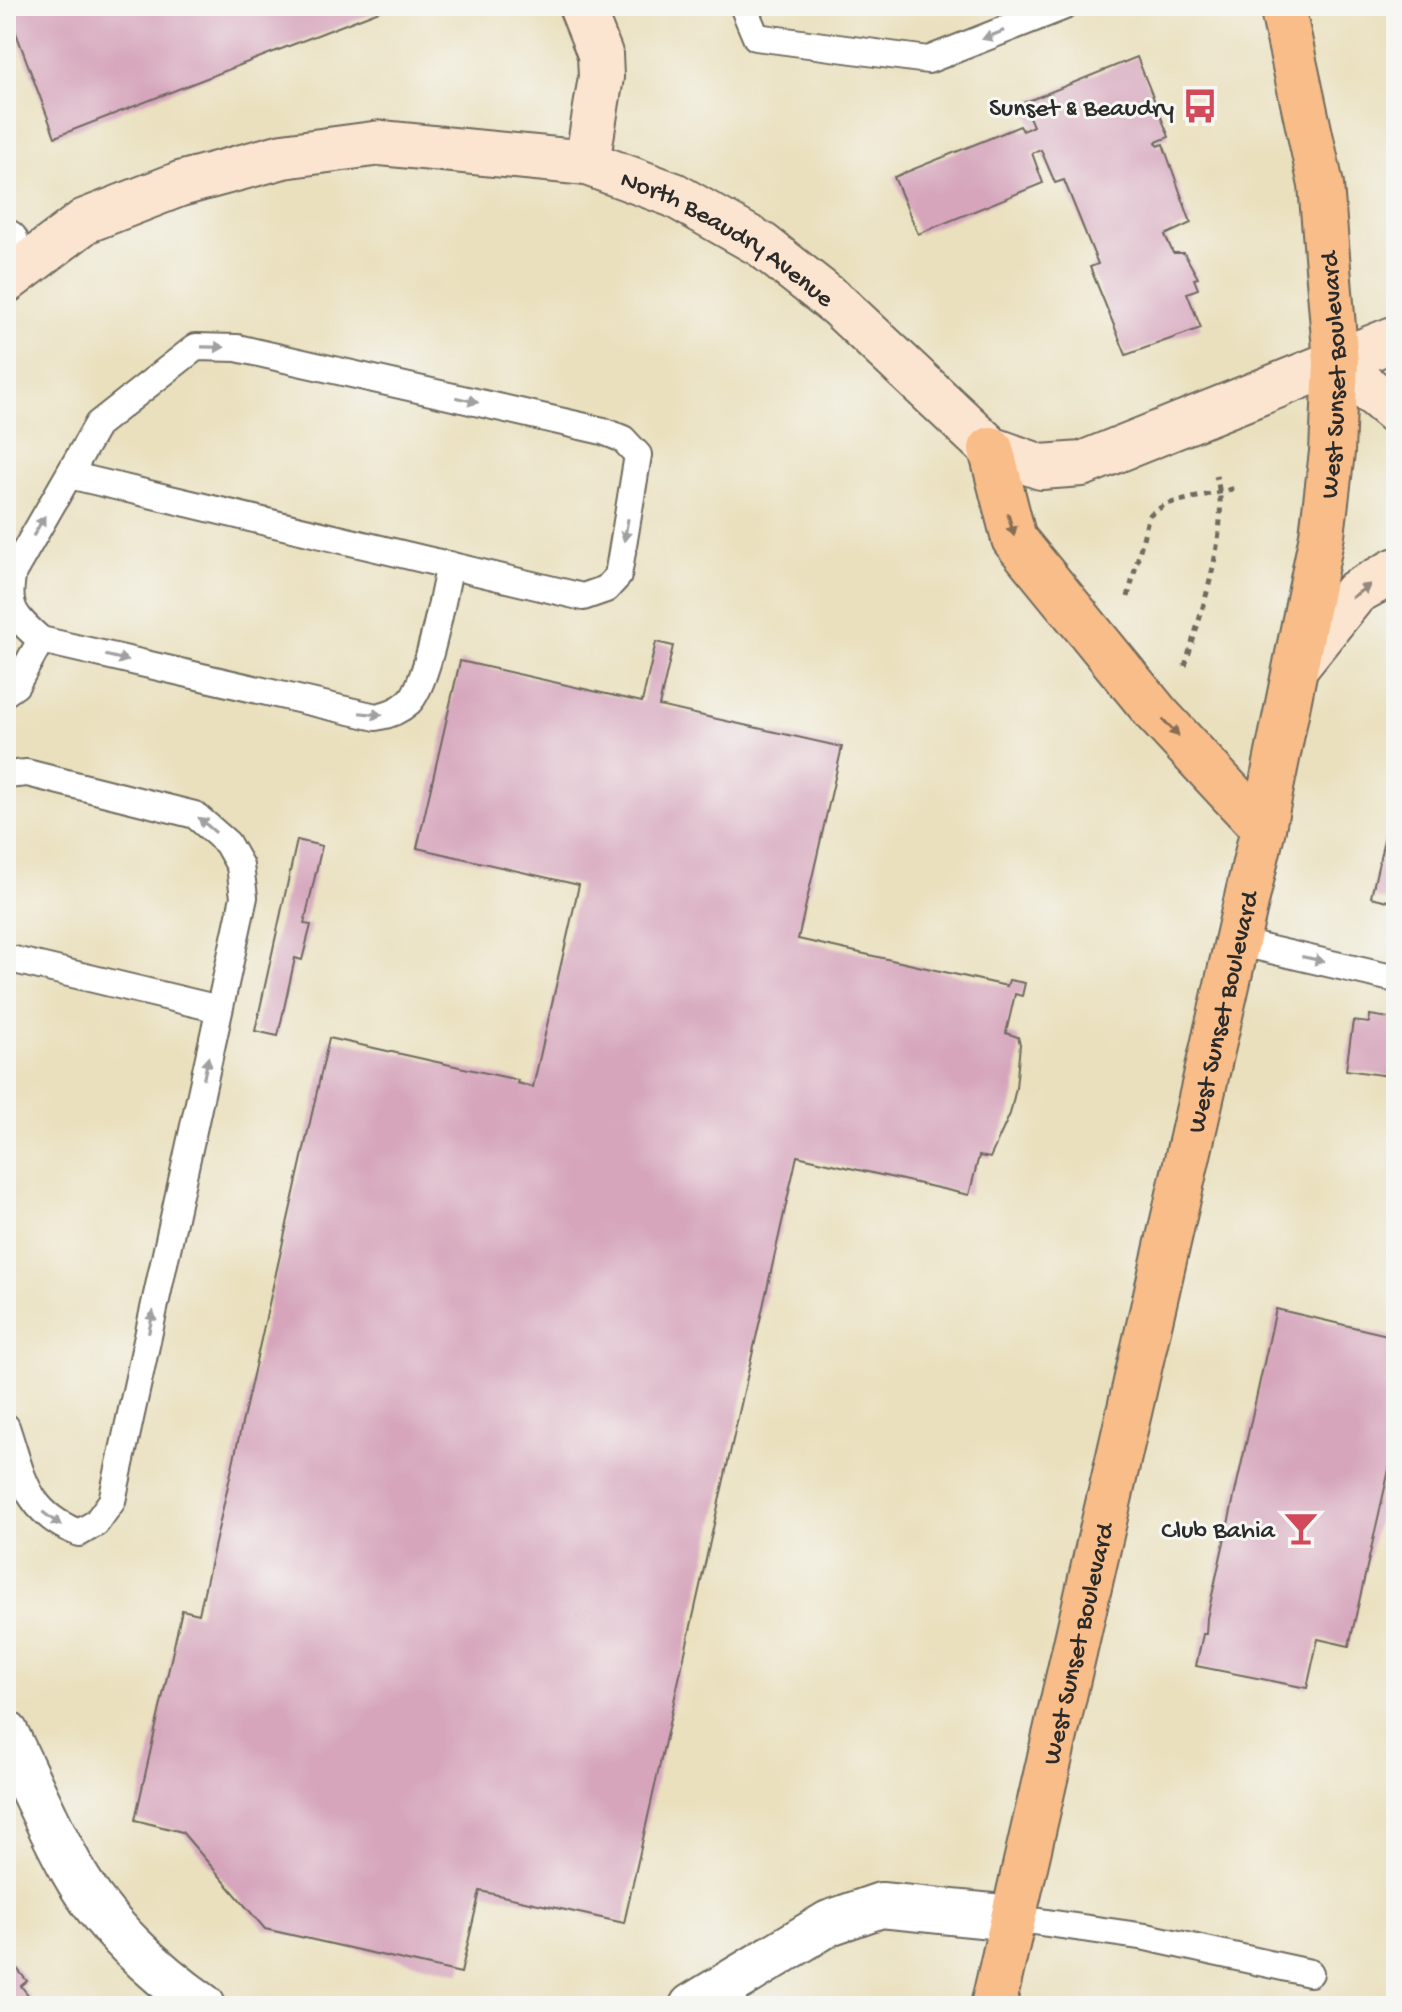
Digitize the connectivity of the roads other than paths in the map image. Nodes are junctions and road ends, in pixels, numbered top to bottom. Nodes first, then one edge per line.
1 (581, 6) edge
2 (743, 6) edge
3 (1065, 6) edge
4 (1282, 6) edge
5 (587, 163) junction
6 (9, 265) edge
7 (1396, 338) edge
8 (1336, 362) junction
9 (1396, 412) edge
10 (991, 449) junction
11 (69, 475) junction
12 (450, 565) junction
13 (1396, 570) edge
14 (41, 640) junction
15 (1298, 664) junction
16 (6, 692) edge
17 (6, 775) edge
18 (1263, 828) junction
19 (1237, 942) junction
20 (6, 958) edge
21 (1396, 979) edge
22 (219, 1009) junction
23 (6, 1427) edge
24 (6, 1733) edge
25 (1012, 1918) junction
26 (1310, 1973) dead end
27 (157, 1994) edge
28 (203, 2006) edge
29 (692, 2006) edge
30 (993, 2006) edge

1 - 5 street
3 -> 2 lane
4 - 8 main road, West Sunset Boulevard
5 - 6 street, North Beaudry Avenue
5 - 10 street, North Beaudry Avenue
7 - 8 street, North Beaudry Avenue
8 - 9 street
8 - 10 street, North Beaudry Avenue
8 - 15 main road, West Sunset Boulevard
10 -> 18 main road
11 - 12 lane
11 -> 12 lane
14 -> 11 lane
14 -> 12 lane
15 -> 13 street
14 - 16 lane
15 - 18 main road, West Sunset Boulevard
22 -> 17 lane
18 - 19 main road, West Sunset Boulevard
19 -> 21 lane
19 - 25 main road, West Sunset Boulevard
20 - 22 lane
23 -> 22 lane
24 - 27 street
25 - 26 lane
25 - 29 street
25 - 30 main road, West Sunset Boulevard
27 - 28 street

